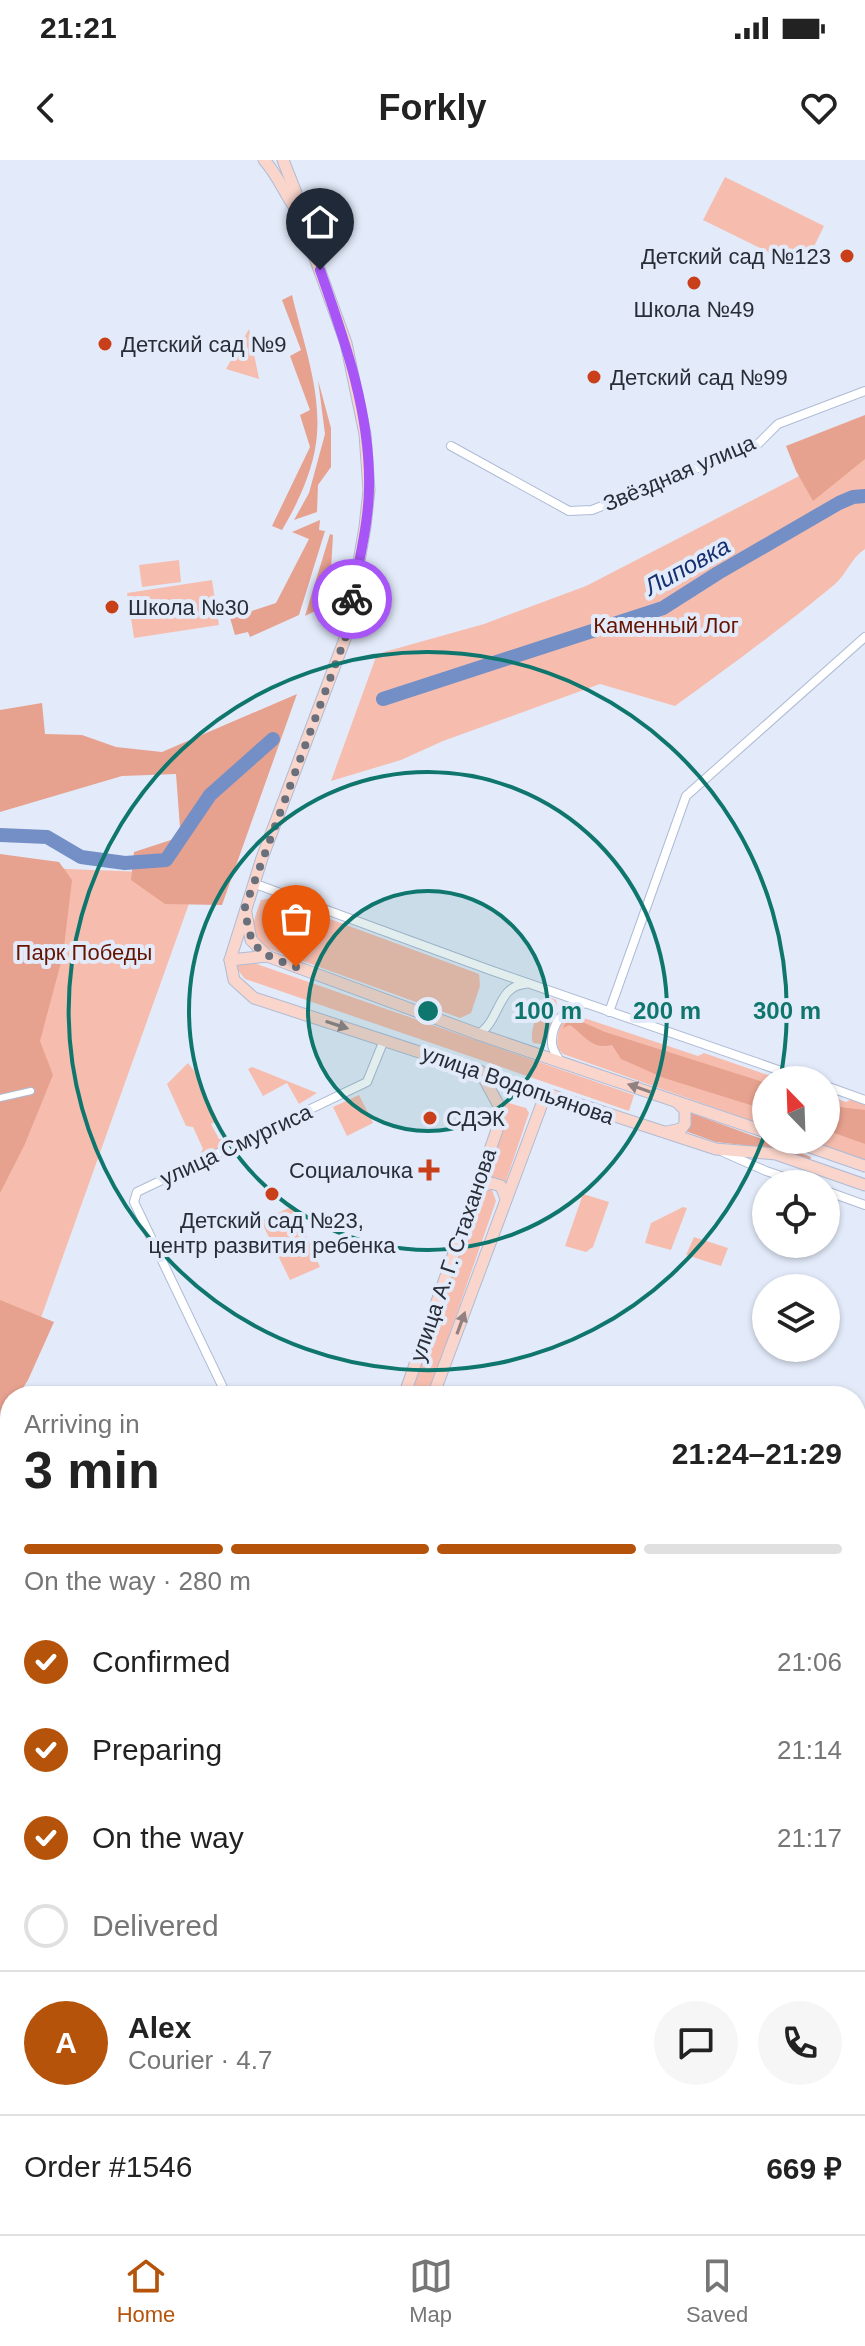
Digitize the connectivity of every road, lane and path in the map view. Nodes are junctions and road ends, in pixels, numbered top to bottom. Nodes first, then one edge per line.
1 (264, 160) edge
2 (282, 162) edge
3 (298, 211) junction
4 (865, 391) edge
5 (451, 446) dead end
6 (865, 637) edge
7 (253, 883) junction
8 (245, 907) junction
9 (267, 956) junction
10 (230, 960) junction
11 (534, 985) junction
12 (586, 1004) junction
13 (609, 1012) junction
14 (478, 1034) junction
15 (384, 1040) junction
16 (560, 1061) junction
17 (766, 1066) edge
18 (480, 1071) junction
19 (31, 1091) dead end
20 (840, 1091) edge
21 (546, 1093) junction
22 (0, 1098) edge
23 (675, 1100) junction
24 (865, 1100) edge
25 (752, 1127) edge
26 (667, 1133) junction
27 (716, 1149) junction
28 (830, 1154) edge
29 (865, 1166) edge
30 (764, 1170) edge
31 (865, 1185) edge
32 (476, 1189) junction
33 (840, 1196) edge
34 (506, 1199) junction
35 (865, 1205) edge
36 (222, 1386) edge
37 (407, 1386) edge
38 (437, 1386) edge

1 - 3 main road
2 - 3 main road
3 - 7 main road
4 - 5 street, Звёздная улица
6 - 13 street
7 - 8 main road
7 - 11 street
8 - 9 main road
8 - 10 main road
9 - 10 main road, улица Водопьянова
9 - 14 main road, улица Водопьянова
10 -> 15 main road, улица Водопьянова
11 - 12 street
11 - 14 street
12 - 13 street
12 - 16 street
13 - 17 street
14 - 16 main road, улица Водопьянова
15 - 18 main road, улица Водопьянова
15 - 36 street, улица Смургиса
23 -> 16 main road, улица Водопьянова
18 - 21 main road, улица Водопьянова
18 - 32 main road, улица А. Г. Стаханова
19 - 22 street
20 - 24 street
21 - 26 main road, улица Водопьянова
21 - 34 main road, улица А. Г. Стаханова
23 - 25 main road, улица Водопьянова
23 - 26 main road
26 - 27 main road, улица Водопьянова
27 - 30 street
27 - 31 main road, улица Водопьянова
28 - 29 main road
32 - 34 main road
32 - 37 main road, улица А. Г. Стаханова
33 - 35 street
38 -> 34 main road, улица А. Г. Стаханова

